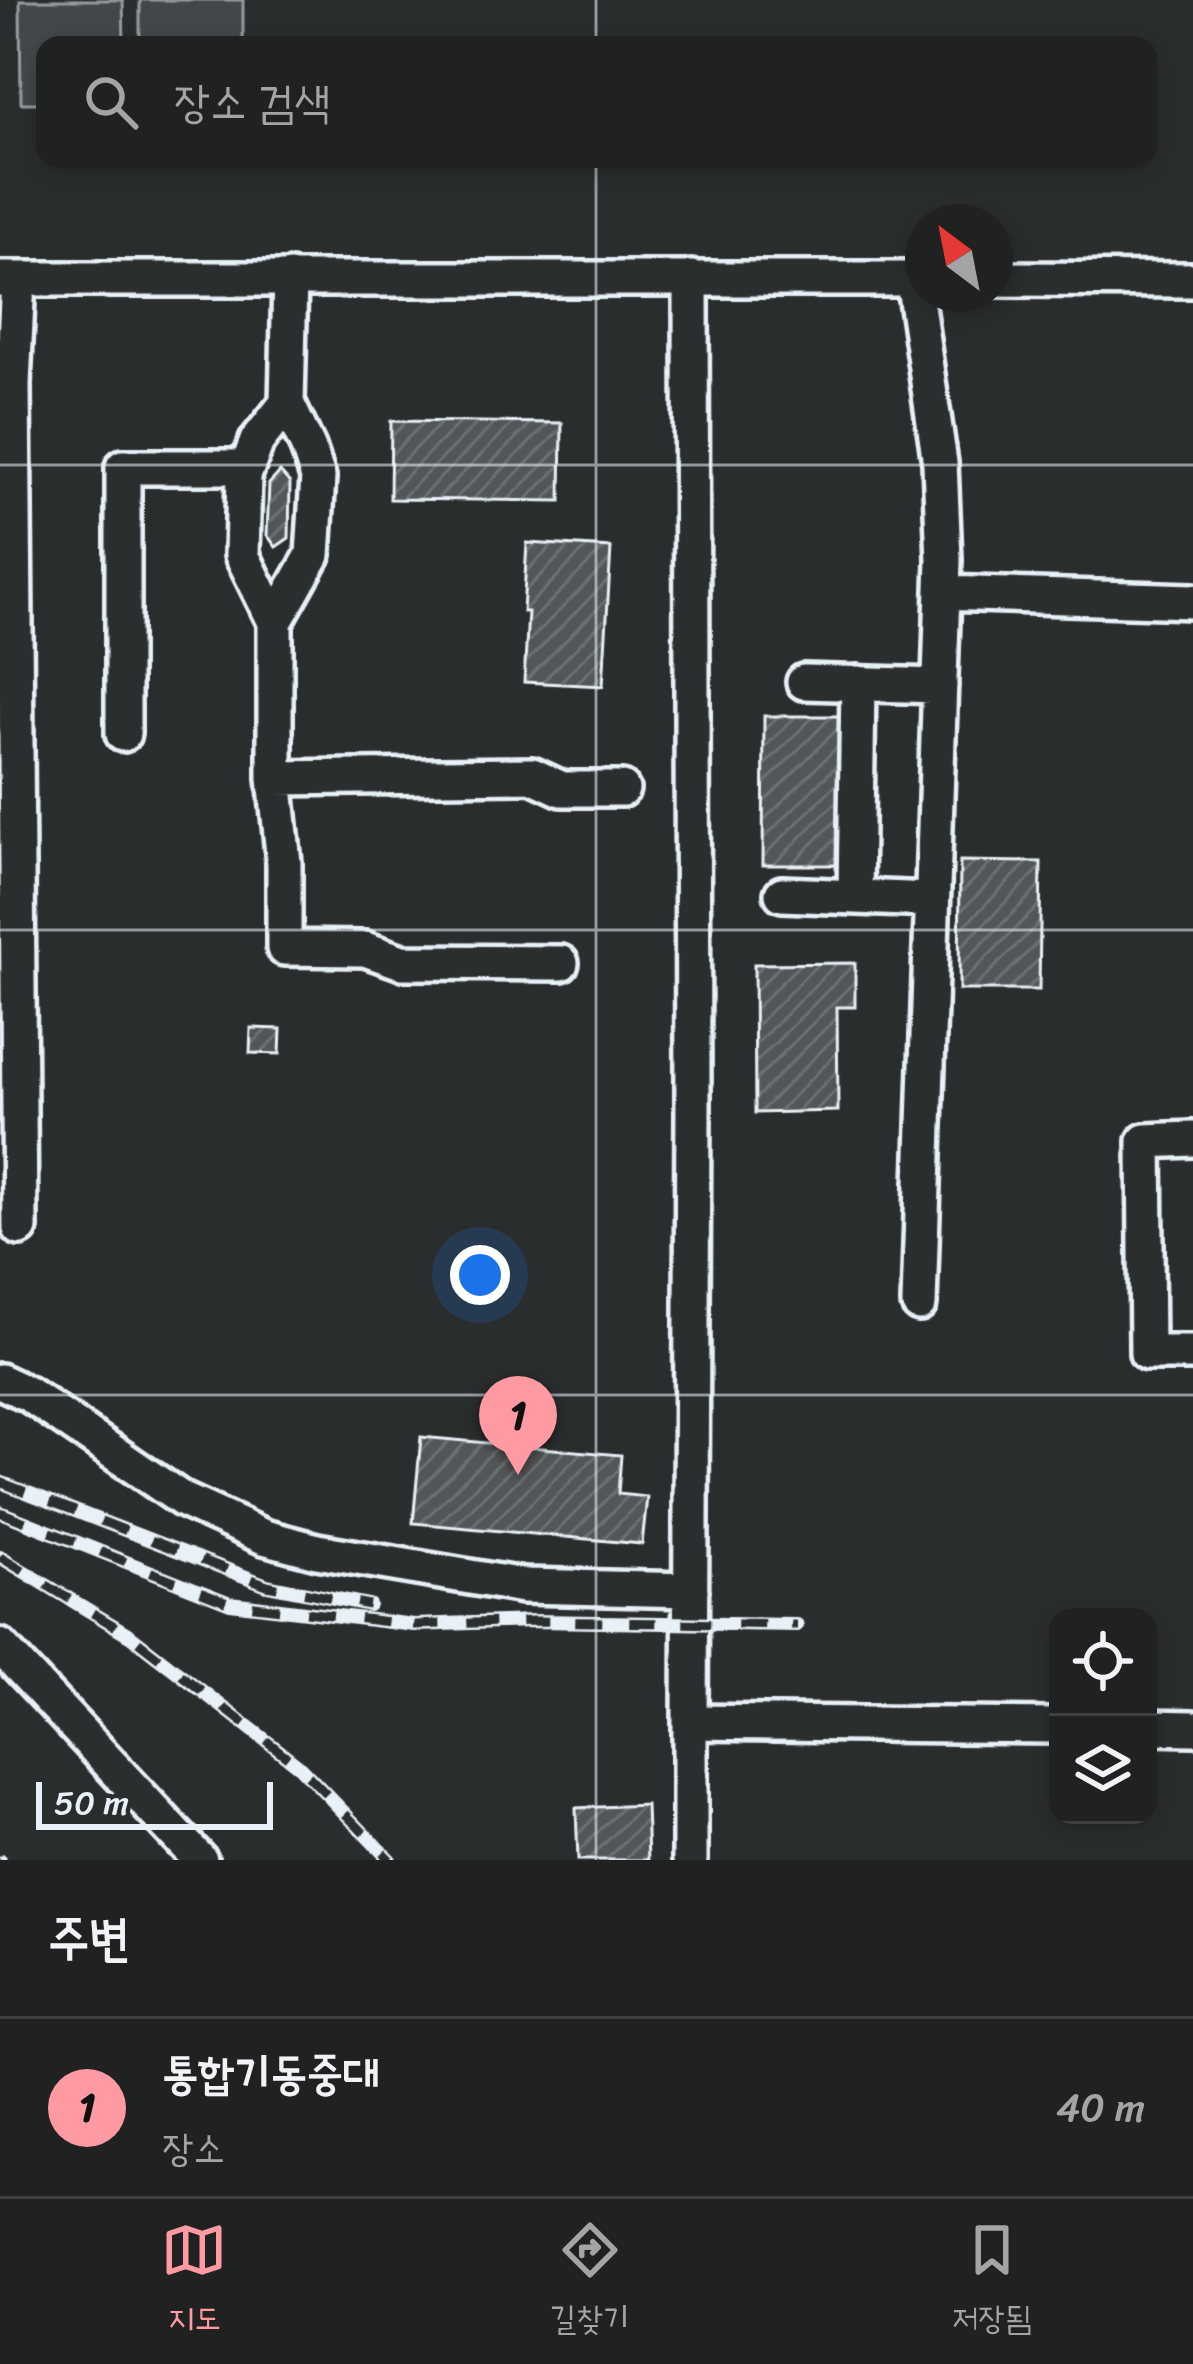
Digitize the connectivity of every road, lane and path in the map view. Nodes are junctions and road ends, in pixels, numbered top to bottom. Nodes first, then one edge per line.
1 (290, 278) junction
2 (692, 278) junction
3 (9, 279) edge
4 (905, 279) edge
5 (1013, 279) edge
6 (1193, 280) edge
7 (922, 312) edge
8 (6, 385) edge
9 (287, 403) junction
10 (247, 467) junction
11 (943, 593) junction
12 (1193, 601) edge
13 (275, 622) junction
14 (804, 682) dead end
15 (858, 683) junction
16 (940, 686) junction
17 (123, 734) dead end
18 (275, 778) junction
19 (622, 789) dead end
20 (782, 894) dead end
21 (855, 897) junction
22 (932, 900) junction
23 (561, 963) dead end
24 (9, 1116) edge
25 (1193, 1139) edge
26 (20, 1228) dead end
27 (919, 1304) dead end
28 (1193, 1353) edge
29 (0, 1381) edge
30 (691, 1590) junction
31 (0, 1646) edge
32 (690, 1722) junction
33 (1049, 1726) edge
34 (1157, 1727) edge
35 (1193, 1728) edge
36 (200, 1860) edge
37 (690, 1860) edge

1 - 2 street
1 - 3 street
1 - 9 street
2 - 4 street
2 - 30 street
3 - 8 street
5 - 6 street
7 - 11 street
8 - 24 street
9 - 10 street
9 - 13 street
10 - 13 street
10 - 17 street
11 - 12 street
11 - 16 street
13 - 18 street
14 - 15 street
15 - 16 street
15 - 21 street
16 - 22 street
18 - 19 street
18 - 23 street
20 - 21 street
21 - 22 street
22 - 27 street
24 - 26 street
25 - 28 street
29 - 30 street
30 - 32 street
31 - 36 street
32 - 33 street
32 - 37 street
34 - 35 street

